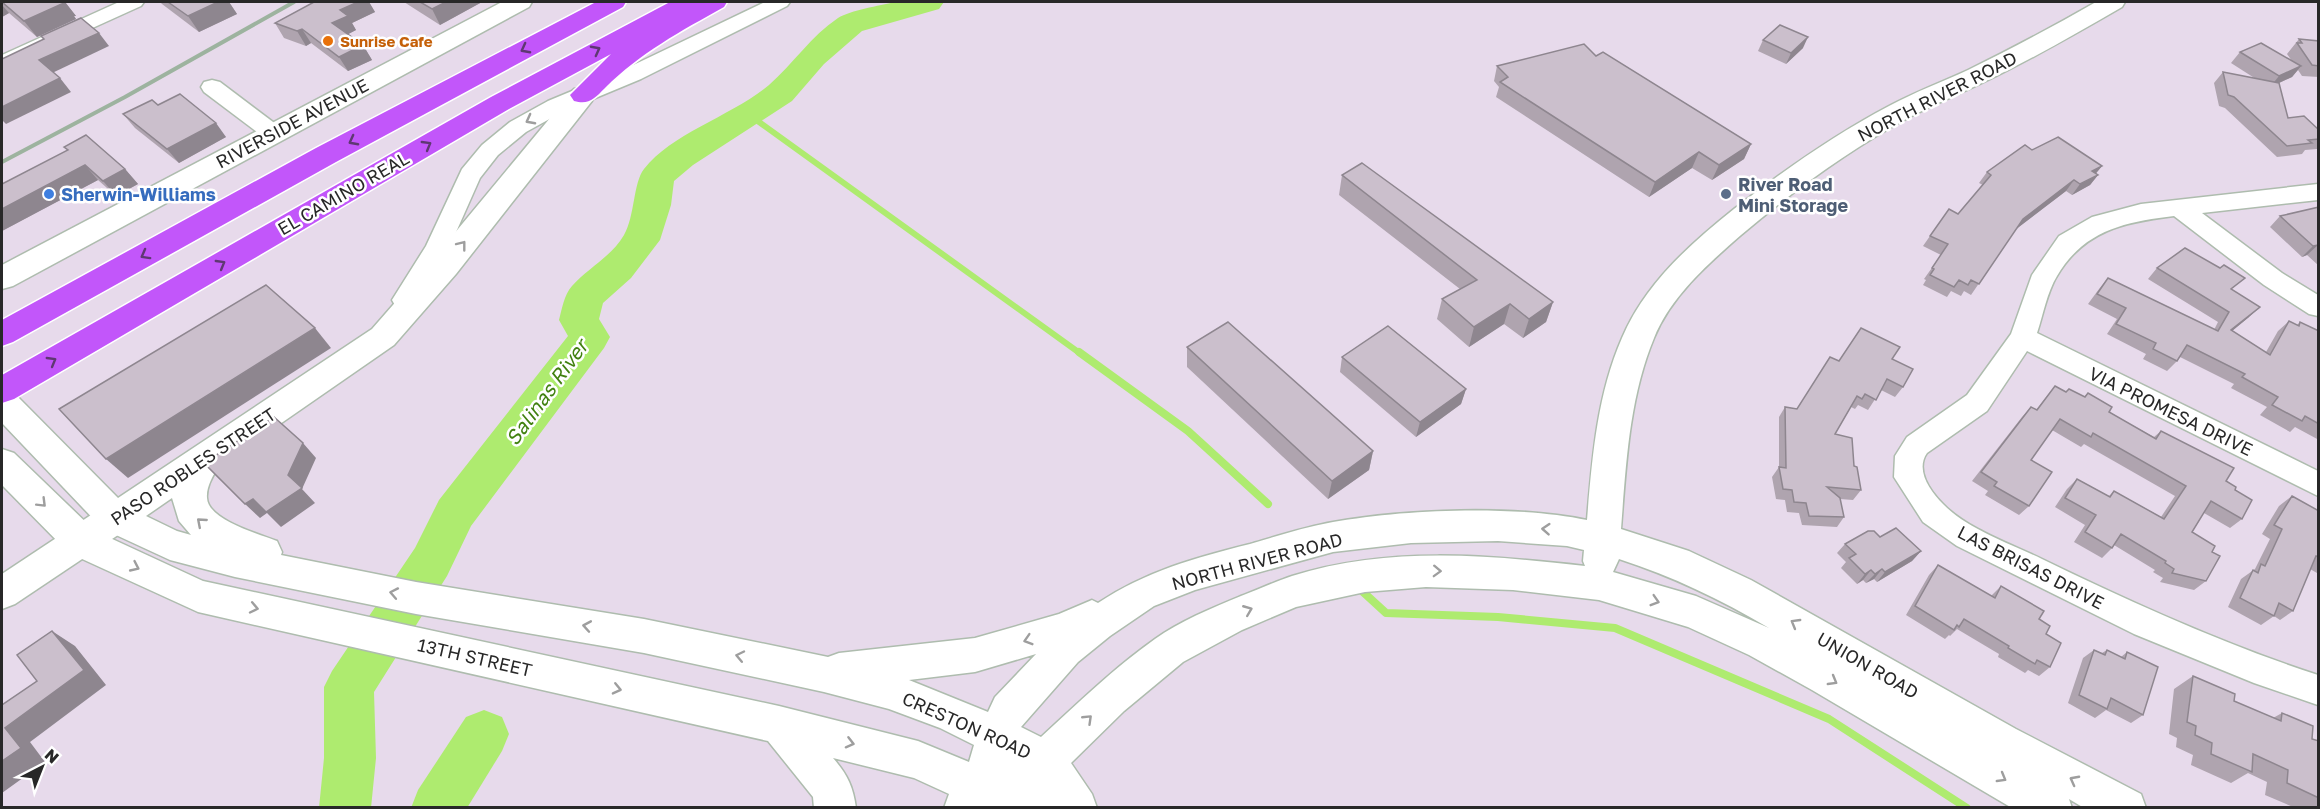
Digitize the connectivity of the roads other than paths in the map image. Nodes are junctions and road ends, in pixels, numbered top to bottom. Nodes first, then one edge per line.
1 (520, 2) edge
2 (614, 2) edge
3 (688, 2) edge
4 (715, 2) edge
5 (780, 2) edge
6 (2114, 2) edge
7 (123, 4) edge
8 (2, 63) edge
9 (633, 74) junction
10 (212, 87) dead end
11 (583, 94) junction
12 (273, 133) junction
13 (544, 142) junction
14 (2319, 192) edge
15 (2178, 207) junction
16 (2, 278) edge
17 (2319, 307) edge
18 (2, 334) edge
19 (383, 337) junction
20 (2023, 337) junction
21 (2, 390) edge
22 (2, 402) edge
23 (206, 457) junction
24 (2, 463) edge
25 (2319, 484) edge
26 (115, 518) junction
27 (1604, 539) junction
28 (82, 542) junction
29 (244, 554) junction
30 (1599, 584) junction
31 (2, 594) edge
32 (1141, 596) junction
33 (811, 671) junction
34 (2319, 690) edge
35 (776, 724) junction
36 (997, 735) junction
37 (1046, 760) junction
38 (973, 798) edge
39 (836, 807) edge
40 (1062, 807) edge
41 (1077, 807) edge
42 (2052, 807) edge
43 (2126, 807) edge

1 - 12 main road, RIVERSIDE AVENUE
2 -> 18 highway
21 -> 3 highway, EL CAMINO REAL
4 - 11 highway
5 - 9 street, PASO ROBLES STREET
6 - 27 main road, NORTH RIVER ROAD
7 - 8 street
9 - 11 street, PASO ROBLES STREET
9 - 13 street, PASO ROBLES STREET
10 - 12 street
11 - 13 main road, PASO ROBLES STREET
11 -> 19 street, PASO ROBLES STREET
12 - 16 main road, RIVERSIDE AVENUE
19 -> 13 main road, PASO ROBLES STREET
14 - 15 street, LAS BRISAS DRIVE
15 - 17 street
15 - 20 street, LAS BRISAS DRIVE
19 - 23 main road, PASO ROBLES STREET
20 - 25 street, VIA PROMESA DRIVE
20 - 34 street, LAS BRISAS DRIVE
22 - 26 main road
23 - 26 main road, PASO ROBLES STREET
29 -> 23 main road
24 -> 28 main road, 13TH STREET
26 - 28 main road, PASO ROBLES STREET
26 - 29 main road
27 - 30 main road, NORTH RIVER ROAD
27 -> 32 main road, NORTH RIVER ROAD
43 -> 27 main road, UNION ROAD
28 - 31 main road, PASO ROBLES STREET
28 -> 35 main road, 13TH STREET
33 -> 29 main road
37 -> 30 main road
30 -> 42 main road, UNION ROAD
32 -> 33 main road
32 - 36 main road, NORTH RIVER ROAD
33 - 36 main road, CRESTON ROAD
35 -> 38 main road, 13TH STREET
35 - 39 main road
36 - 37 main road, CRESTON ROAD
36 - 38 main road, NORTH RIVER ROAD
37 - 38 main road
37 - 41 main road, CRESTON ROAD
38 - 40 main road

